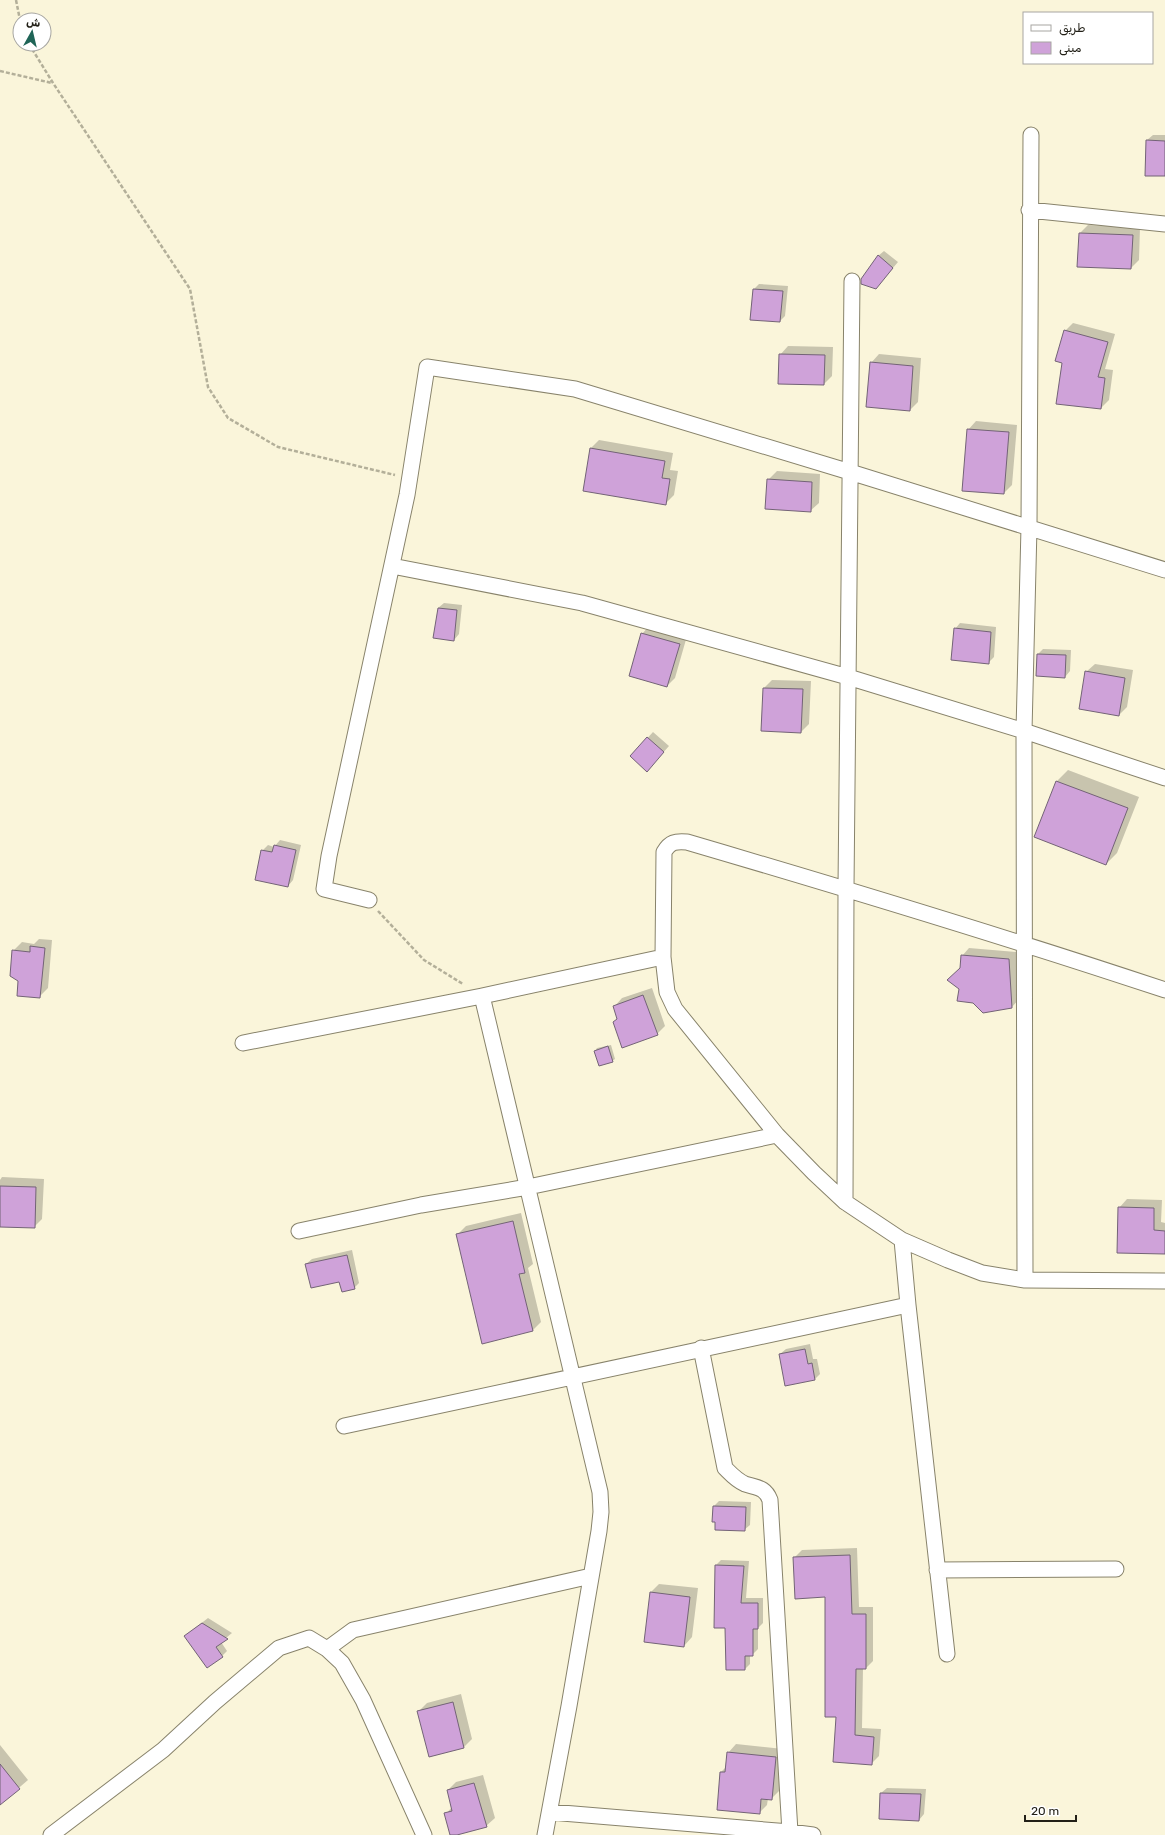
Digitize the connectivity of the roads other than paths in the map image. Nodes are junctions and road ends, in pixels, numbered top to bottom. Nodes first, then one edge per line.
1 (1031, 135) dead end
2 (1029, 210) junction
3 (1165, 224) edge
4 (852, 281) dead end
5 (850, 472) junction
6 (1029, 527) junction
7 (392, 566) junction
8 (1165, 570) edge
9 (848, 678) junction
10 (1024, 731) junction
11 (1165, 778) edge
12 (846, 888) junction
13 (369, 900) road end
14 (1025, 944) junction
15 (663, 957) junction
16 (1165, 990) edge
17 (482, 996) junction
18 (244, 1043) dead end
19 (777, 1135) junction
20 (528, 1187) junction
21 (845, 1202) junction
22 (299, 1231) dead end
23 (902, 1240) junction
24 (1026, 1280) junction
25 (1165, 1281) edge
26 (908, 1305) junction
27 (701, 1348) junction
28 (572, 1378) junction
29 (344, 1426) dead end
30 (1116, 1569) dead end
31 (937, 1570) junction
32 (591, 1576) junction
33 (327, 1649) junction
34 (947, 1654) dead end
35 (550, 1812) junction
36 (790, 1834) edge
37 (51, 1835) edge
38 (424, 1835) edge
39 (545, 1835) edge
40 (813, 1835) edge

1 - 2 street
2 - 3 street
2 - 6 street
4 - 5 street
5 - 6 street
5 - 7 street
5 - 9 street
6 - 8 street
6 - 10 street
7 - 9 street
7 - 13 street
9 - 10 street
9 - 12 street
10 - 11 street
10 - 14 street
12 - 14 street
12 - 15 street
12 - 21 street
14 - 16 street
14 - 24 street
15 - 17 street
15 - 19 street
17 - 18 street
17 - 20 street
19 - 20 street
19 - 21 street
20 - 22 street
20 - 28 street
21 - 23 street
23 - 24 street
23 - 26 street
24 - 25 street
26 - 27 street
26 - 31 street
27 - 28 street
27 - 36 street
28 - 29 street
28 - 32 street
30 - 31 street
31 - 34 street
32 - 33 street
32 - 35 street
33 - 37 street
33 - 38 street
35 - 36 street
35 - 39 street
36 - 40 street

